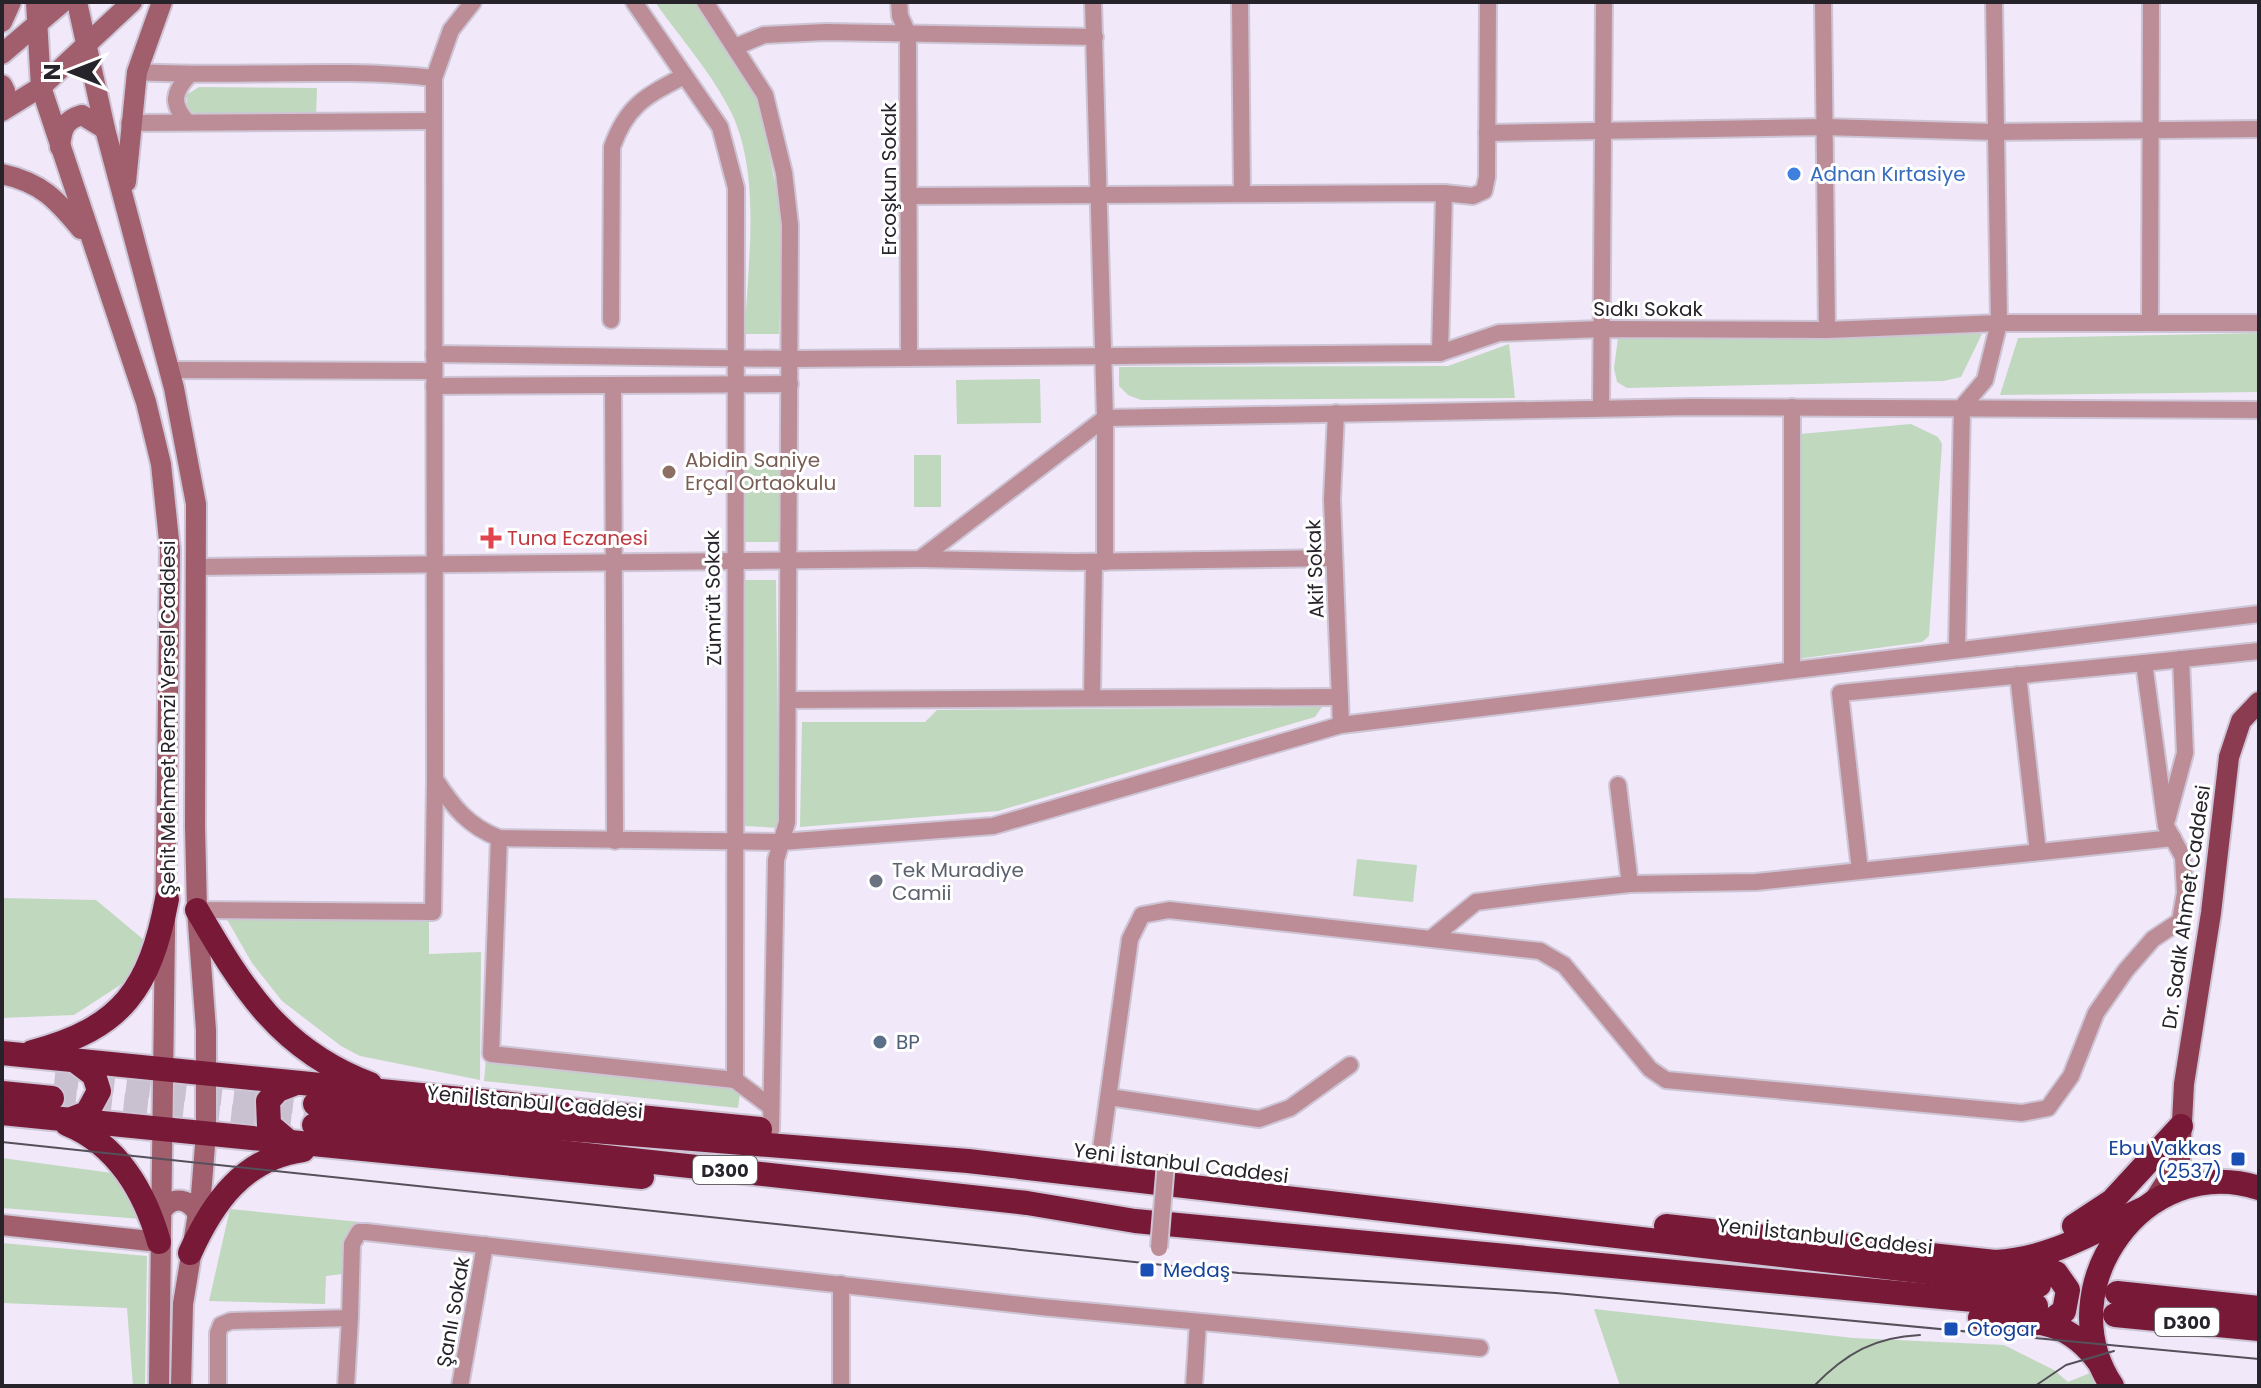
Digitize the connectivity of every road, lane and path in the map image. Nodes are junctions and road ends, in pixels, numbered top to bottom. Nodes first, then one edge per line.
1 (11, 2) edge
2 (63, 2) edge
3 (77, 2) edge
4 (132, 2) edge
5 (162, 2) edge
6 (473, 2) edge
7 (634, 2) edge
8 (705, 2) edge
9 (899, 2) edge
10 (1093, 2) edge
11 (1240, 2) edge
12 (1488, 2) edge
13 (1823, 2) edge
14 (1994, 2) edge
15 (2151, 2) edge
16 (1602, 7) edge
17 (36, 12) edge
18 (2, 22) edge
19 (908, 34) junction
20 (1095, 37) junction
21 (735, 47) junction
22 (85, 48) junction
23 (2, 54) edge
24 (137, 72) junction
25 (189, 75) junction
26 (684, 76) junction
27 (434, 78) junction
28 (2, 85) edge
29 (41, 87) junction
30 (2, 105) edge
31 (2, 111) edge
32 (432, 121) junction
33 (187, 122) junction
34 (129, 123) junction
35 (1825, 127) junction
36 (105, 129) junction
37 (2152, 129) junction
38 (2259, 129) edge
39 (1603, 130) junction
40 (1994, 132) junction
41 (1487, 133) junction
42 (60, 147) junction
43 (2, 174) edge
44 (1242, 193) junction
45 (1444, 193) junction
46 (1099, 194) junction
47 (909, 196) junction
48 (125, 198) junction
49 (88, 238) junction
50 (611, 320) dead end
51 (1999, 323) junction
52 (2150, 323) junction
53 (2259, 323) edge
54 (1601, 329) junction
55 (1827, 330) junction
56 (1440, 353) junction
57 (1103, 355) junction
58 (733, 358) junction
59 (909, 358) junction
60 (790, 359) junction
61 (169, 370) junction
62 (434, 370) junction
63 (790, 384) junction
64 (613, 385) junction
65 (733, 385) junction
66 (1792, 407) junction
67 (1962, 407) junction
68 (1601, 408) junction
69 (2259, 410) edge
70 (1336, 413) junction
71 (1105, 418) junction
72 (1334, 558) junction
73 (920, 559) junction
74 (789, 561) junction
75 (733, 562) junction
76 (1099, 562) junction
77 (614, 563) junction
78 (435, 566) junction
79 (197, 567) junction
80 (2259, 614) edge
81 (1957, 648) junction
82 (2259, 651) edge
83 (2181, 659) junction
84 (2144, 663) junction
85 (1792, 669) junction
86 (2018, 675) junction
87 (1092, 697) junction
88 (1340, 697) junction
89 (790, 700) junction
90 (2259, 702) edge
91 (1341, 725) junction
92 (435, 779) junction
93 (1618, 785) dead end
94 (2169, 832) junction
95 (499, 838) junction
96 (615, 841) junction
97 (737, 842) junction
98 (781, 842) junction
99 (2038, 852) junction
100 (1860, 871) junction
101 (1630, 884) junction
102 (167, 899) junction
103 (197, 910) junction
104 (1433, 937) junction
105 (201, 967) junction
106 (165, 972) junction
107 (7, 1059) edge
108 (1350, 1065) dead end
109 (163, 1070) junction
110 (207, 1074) junction
111 (735, 1080) junction
112 (296, 1083) junction
113 (2, 1093) edge
114 (395, 1093) junction
115 (59, 1094) junction
116 (1109, 1097) junction
117 (2, 1113) edge
118 (771, 1119) junction
119 (2181, 1126) junction
120 (162, 1129) junction
121 (206, 1133) junction
122 (289, 1142) junction
123 (339, 1146) junction
124 (968, 1161) junction
125 (1166, 1162) dead end
126 (1097, 1178) junction
127 (2259, 1188) edge
128 (1321, 1204) junction
129 (2148, 1206) junction
130 (160, 1214) junction
131 (198, 1214) junction
132 (1135, 1221) junction
133 (2, 1225) edge
134 (159, 1242) junction
135 (485, 1245) junction
136 (1159, 1248) dead end
137 (1908, 1252) junction
138 (190, 1253) junction
139 (1995, 1262) junction
140 (841, 1284) junction
141 (2037, 1305) junction
142 (2259, 1308) edge
143 (350, 1318) junction
144 (1198, 1322) junction
145 (2259, 1329) edge
146 (1480, 1348) dead end
147 (2099, 1362) junction
148 (159, 1386) edge
149 (181, 1386) edge
150 (218, 1386) edge
151 (346, 1386) edge
152 (460, 1386) edge
153 (841, 1386) edge
154 (1194, 1386) edge
155 (2112, 1386) edge

1 - 18 main road
2 - 17 main road
3 - 22 main road, Şehit Mehmet Remzi Yersel Caddesi
4 - 22 main road
5 - 24 main road
6 - 27 street
7 - 26 street, Zümrüt Sokak
8 - 21 street
9 - 19 street, Ercoşkun Sokak
10 - 20 street
11 - 44 street
12 - 41 street
13 - 35 street
14 - 40 street
15 - 37 street
16 - 39 street
17 - 23 main road
17 - 29 main road, Şehit Mehmet Remzi Yersel Caddesi
19 - 20 street
19 - 21 street
19 - 47 street, Ercoşkun Sokak
20 - 46 street
21 - 60 street
22 - 29 main road
22 - 36 main road, Şehit Mehmet Remzi Yersel Caddesi
24 - 25 street
24 - 34 main road
25 - 27 street
25 - 33 street
26 - 50 street
26 - 58 street, Zümrüt Sokak
27 - 32 street
28 - 30 main road
29 - 31 main road
29 - 42 main road, Şehit Mehmet Remzi Yersel Caddesi
32 - 33 street
32 - 62 street
33 - 34 street
34 - 48 main road
35 - 39 street
35 - 40 street
35 - 55 street
36 - 42 main road
36 - 48 main road, Şehit Mehmet Remzi Yersel Caddesi
37 - 38 street
37 - 40 street
37 - 52 street
39 - 41 street
39 - 54 street
40 - 51 street
41 - 45 street
42 - 49 main road, Şehit Mehmet Remzi Yersel Caddesi
43 - 49 main road
44 - 45 street
44 - 46 street
45 - 56 street
46 - 47 street
46 - 57 street
47 - 59 street, Ercoşkun Sokak
48 - 61 main road, Şehit Mehmet Remzi Yersel Caddesi
49 - 102 main road, Şehit Mehmet Remzi Yersel Caddesi
51 - 52 street, Sıdkı Sokak
51 - 55 street, Sıdkı Sokak
51 - 67 street
52 - 53 street, Sıdkı Sokak
54 - 55 street, Sıdkı Sokak
54 - 56 street, Sıdkı Sokak
54 - 68 street
56 - 57 street, Sıdkı Sokak
57 - 59 street, Sıdkı Sokak
57 - 71 street
58 - 60 street, Sıdkı Sokak
58 - 62 street, Sıdkı Sokak
58 - 65 street, Zümrüt Sokak
59 - 60 street, Sıdkı Sokak
60 - 63 street
61 - 62 street
61 - 79 main road, Şehit Mehmet Remzi Yersel Caddesi
62 - 64 street
62 - 78 street
63 - 65 street
63 - 74 street
64 - 65 street
64 - 77 street
65 - 75 street, Zümrüt Sokak
66 - 67 street
66 - 68 street
66 - 85 street
67 - 69 street
67 - 81 street
68 - 70 street
70 - 71 street
70 - 72 street, Akif Sokak
71 - 73 street
71 - 76 street
72 - 76 street
72 - 88 street, Akif Sokak
73 - 74 street
73 - 76 street
74 - 75 street
74 - 89 street
75 - 77 street
75 - 97 street, Zümrüt Sokak
76 - 87 street
77 - 78 street
77 - 96 street
78 - 79 street
78 - 92 street
79 - 103 main road, Şehit Mehmet Remzi Yersel Caddesi
80 - 81 street
81 - 85 street
82 - 83 street
83 - 84 street
83 - 94 street
84 - 86 street
84 - 94 street
85 - 91 street
86 - 99 street
86 - 100 street
87 - 88 street
87 - 89 street
88 - 91 street, Akif Sokak
89 - 98 street
90 - 119 main road, Dr. Sadık Ahmet Caddesi
91 - 98 street
92 - 95 street
92 - 103 street
93 - 101 street
94 - 99 street
94 - 104 street
95 - 96 street
95 - 111 street
96 - 97 street
97 - 98 street
97 - 111 street, Zümrüt Sokak
98 - 118 street
99 - 100 street
100 - 101 street
101 - 104 street
102 - 106 main road, Şehit Mehmet Remzi Yersel Caddesi
102 - 107 highway
103 - 105 main road, Şehit Mehmet Remzi Yersel Caddesi
103 - 114 highway
104 - 116 street
105 - 106 main road
105 - 110 main road, Şehit Mehmet Remzi Yersel Caddesi
106 - 109 main road, Şehit Mehmet Remzi Yersel Caddesi
107 - 115 highway
108 - 116 street
109 - 110 highway
109 - 115 highway
109 - 120 main road, Şehit Mehmet Remzi Yersel Caddesi
110 - 112 highway
110 - 121 main road, Şehit Mehmet Remzi Yersel Caddesi
111 - 118 street
112 - 114 highway
112 - 122 highway
113 - 115 highway
114 - 118 highway
115 - 117 highway
115 - 120 highway
115 - 134 highway
116 - 126 street
118 - 124 highway
119 - 129 main road, Dr. Sadık Ahmet Caddesi
119 - 137 highway
120 - 121 highway
120 - 130 main road, Şehit Mehmet Remzi Yersel Caddesi
121 - 122 highway
121 - 131 main road, Şehit Mehmet Remzi Yersel Caddesi
122 - 123 highway
123 - 132 highway
123 - 138 highway
124 - 126 highway, Yeni İstanbul Caddesi / D300
124 - 132 highway, Yeni İstanbul Caddesi / D300
125 - 136 street, bridge
126 - 128 highway, Yeni İstanbul Caddesi / D300
127 - 129 highway
128 - 137 highway
128 - 141 highway, Yeni İstanbul Caddesi
129 - 139 highway
129 - 147 highway
130 - 131 main road
130 - 134 main road, Şehit Mehmet Remzi Yersel Caddesi
131 - 138 main road, Şehit Mehmet Remzi Yersel Caddesi
132 - 141 highway, Yeni İstanbul Caddesi / D300
133 - 134 main road
134 - 148 main road, Şehit Mehmet Remzi Yersel Caddesi
135 - 140 street
135 - 143 street
135 - 152 street, Şanlı Sokak
137 - 139 highway
138 - 149 main road, Şehit Mehmet Remzi Yersel Caddesi
139 - 141 highway
140 - 144 street
140 - 153 street
141 - 147 highway
142 - 145 highway, D300
143 - 150 street
143 - 151 street
144 - 146 street
144 - 154 street
147 - 155 highway

